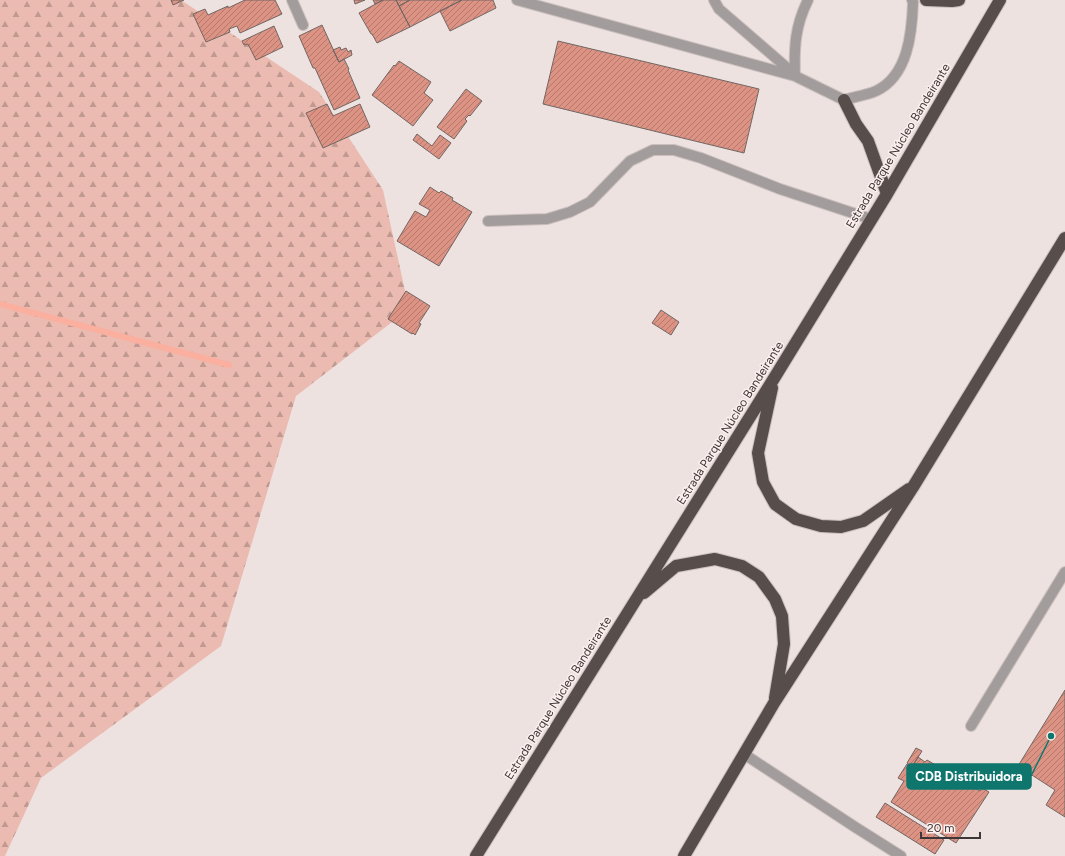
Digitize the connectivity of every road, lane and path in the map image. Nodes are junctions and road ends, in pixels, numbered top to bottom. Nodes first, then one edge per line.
1 (292, 0) edge
2 (517, 0) edge
3 (714, 0) edge
4 (808, 0) edge
5 (912, 0) edge
6 (926, 0) edge
7 (959, 0) edge
8 (1000, 0) edge
9 (303, 25) dead end
10 (795, 76) junction
11 (844, 100) junction
12 (887, 194) junction
13 (871, 219) junction
14 (488, 221) dead end
15 (1065, 238) edge
16 (773, 380) junction
17 (913, 487) junction
18 (1065, 572) edge
19 (636, 600) junction
20 (774, 703) junction
21 (971, 726) dead end
22 (744, 754) junction
23 (476, 856) edge
24 (684, 856) edge
25 (901, 856) edge

1 - 9 street
2 - 10 street
3 - 10 street
4 - 10 street
5 - 11 street
6 - 7 highway
8 - 12 highway, Estrada Parque Núcleo Bandeirante
10 - 11 street
11 - 12 highway
12 - 13 highway, Estrada Parque Núcleo Bandeirante
13 - 14 street
13 - 16 highway, Estrada Parque Núcleo Bandeirante
15 - 17 highway
16 - 17 highway
16 - 19 highway, Estrada Parque Núcleo Bandeirante
17 - 20 highway
18 - 21 street
19 - 20 highway
19 - 23 highway, Estrada Parque Núcleo Bandeirante
20 - 22 highway
22 - 24 highway
22 - 25 street

